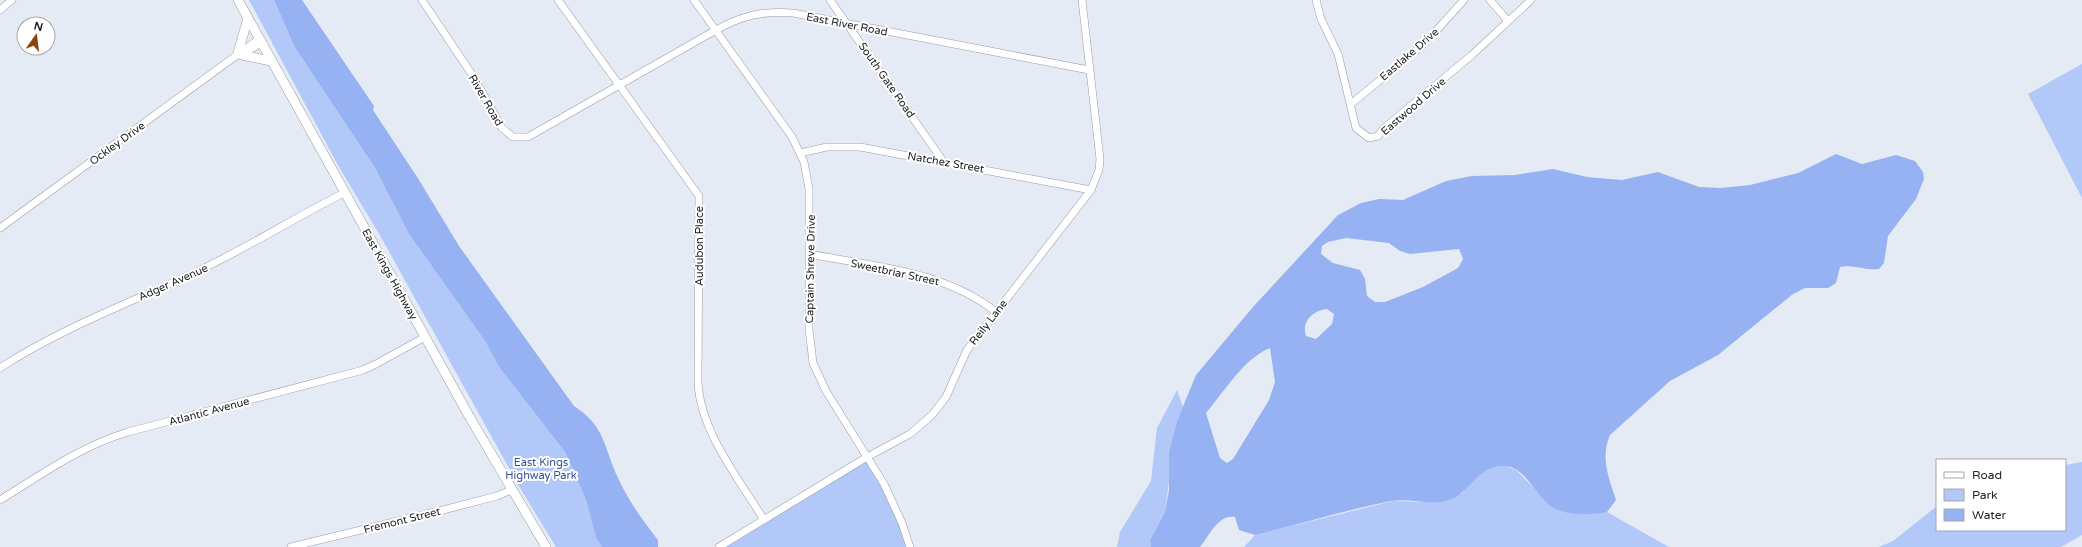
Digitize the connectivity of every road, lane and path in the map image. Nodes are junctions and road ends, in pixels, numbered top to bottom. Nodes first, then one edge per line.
1 (12, 0) edge
2 (238, 0) edge
3 (422, 0) edge
4 (558, 0) edge
5 (694, 0) edge
6 (830, 0) edge
7 (1082, 0) edge
8 (1316, 0) edge
9 (1464, 0) edge
10 (1490, 0) edge
11 (1531, 0) edge
12 (0, 10) edge
13 (248, 18) junction
14 (1508, 21) junction
15 (848, 25) junction
16 (716, 30) junction
17 (260, 41) junction
18 (238, 55) junction
19 (271, 60) junction
20 (1089, 70) junction
21 (619, 85) junction
22 (1351, 104) junction
23 (800, 153) junction
24 (943, 161) junction
25 (1091, 190) junction
26 (344, 193) junction
27 (0, 228) edge
28 (810, 254) junction
29 (996, 312) junction
30 (425, 337) junction
31 (0, 368) edge
32 (867, 457) junction
33 (511, 490) junction
34 (0, 500) edge
35 (764, 520) junction
36 (291, 547) edge
37 (546, 547) edge
38 (719, 547) edge
39 (910, 547) edge

1 - 12 street
2 - 13 main road, East Kings Highway
3 - 21 street, River Road
4 - 21 street, Audubon Place
5 - 16 street, Captain Shreve Drive
6 - 15 street, South Gate Road
7 - 20 street, Reily Lane
8 - 22 street, Eastwood Drive
9 - 22 street, Eastlake Drive
10 - 14 street
11 - 14 street, Eastwood Drive
13 - 17 main road, East Kings Highway
13 - 18 main road
14 - 22 street, Eastwood Drive
15 - 16 street, East River Road
15 - 20 street, East River Road
15 - 24 street, South Gate Road
16 - 21 street, East River Road
16 - 23 street, Captain Shreve Drive
17 - 18 street, Ockley Drive
17 - 19 main road, East Kings Highway
18 - 19 main road
18 - 27 street, Ockley Drive
19 - 26 main road, East Kings Highway
20 - 25 street, Reily Lane
21 - 35 street, Audubon Place
23 - 24 street, Natchez Street
23 - 28 street, Captain Shreve Drive
24 - 25 street, Natchez Street
25 - 29 street, Reily Lane
26 - 30 main road, East Kings Highway
26 - 31 street, Adger Avenue
28 - 29 street, Sweetbriar Street
28 - 32 street, Captain Shreve Drive
29 - 32 street, Reily Lane
30 - 33 main road, East Kings Highway
30 - 34 street, Atlantic Avenue
32 - 35 street, Reily Lane
32 - 39 street, Captain Shreve Drive
33 - 36 street, Fremont Street
33 - 37 main road, East Kings Highway
35 - 38 street, Reily Lane

